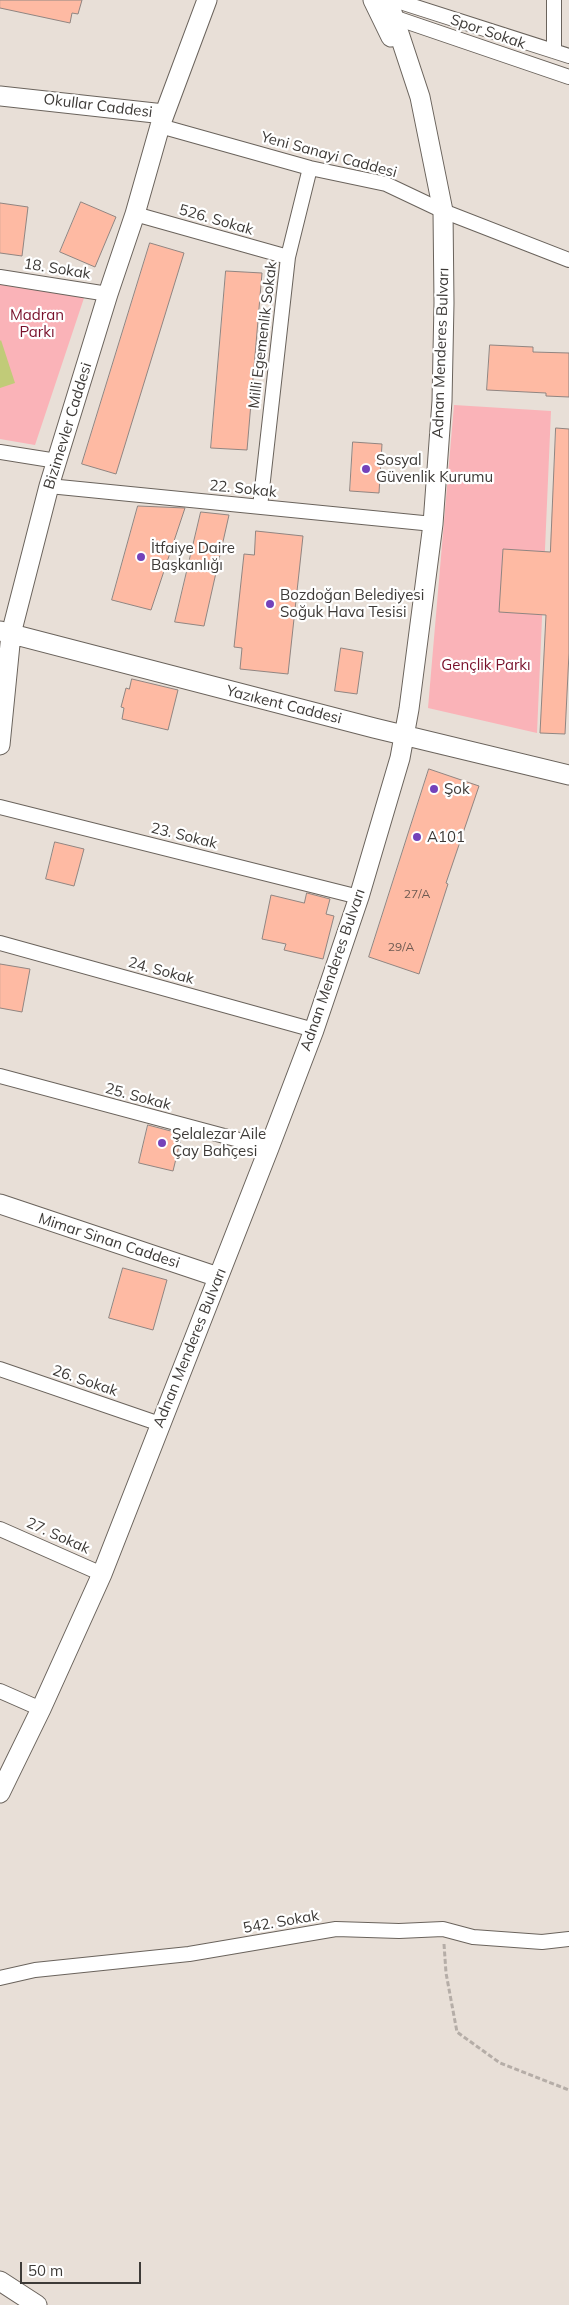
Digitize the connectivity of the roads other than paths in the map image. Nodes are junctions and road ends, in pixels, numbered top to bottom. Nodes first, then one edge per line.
1 (207, 0) edge
2 (373, 0) edge
3 (388, 0) edge
4 (554, 0) edge
5 (395, 9) edge
6 (554, 51) junction
7 (569, 56) edge
8 (569, 77) edge
9 (0, 96) edge
10 (420, 97) junction
11 (162, 120) junction
12 (310, 168) junction
13 (443, 211) junction
14 (135, 214) junction
15 (288, 257) junction
16 (569, 260) edge
17 (0, 277) edge
18 (108, 294) junction
19 (0, 452) edge
20 (57, 461) junction
21 (50, 486) junction
22 (260, 507) junction
23 (433, 524) junction
24 (5, 633) edge
25 (404, 735) junction
26 (0, 745) edge
27 (569, 775) edge
28 (0, 807) edge
29 (359, 897) junction
30 (0, 943) edge
31 (314, 1030) junction
32 (0, 1076) edge
33 (269, 1148) junction
34 (0, 1204) edge
35 (218, 1277) junction
36 (0, 1370) edge
37 (160, 1424) junction
38 (0, 1529) edge
39 (102, 1574) junction
40 (0, 1691) edge
41 (41, 1709) junction
42 (0, 1793) edge
43 (569, 1938) edge
44 (0, 1978) edge
45 (0, 2281) edge
46 (37, 2305) edge

1 - 11 main road, Okullar Caddesi
2 - 10 main road, Adnan Menderes Bulvarı
3 - 5 main road, Adnan Menderes Bulvarı
4 - 6 street
5 - 6 street, Spor Sokak
5 - 8 street, Spor Sokak
5 - 10 main road, Adnan Menderes Bulvarı
6 - 7 street, Spor Sokak
9 - 11 main road, Okullar Caddesi
10 - 13 main road, Adnan Menderes Bulvarı
11 - 12 street, Yeni Sanayi Caddesi
11 - 14 main road, Bizimevler Caddesi
12 - 13 street, Yeni Sanayi Caddesi
12 - 15 street, Milli Egemenlik Sokak
13 - 16 street, Yeni Sanayi Caddesi
13 - 23 main road, Adnan Menderes Bulvarı
14 - 15 street, 526. Sokak
14 - 18 main road, Bizimevler Caddesi
15 - 22 street, Milli Egemenlik Sokak
17 - 18 street, 18. Sokak
18 - 20 main road, Bizimevler Caddesi
19 - 20 street
20 - 21 main road, Bizimevler Caddesi
21 - 22 street, 22. Sokak
21 - 24 main road, Bizimevler Caddesi
22 - 23 street, 22. Sokak
23 - 25 main road, Adnan Menderes Bulvarı
24 - 25 main road, Yazıkent Caddesi
24 - 26 main road, Bizimevler Caddesi
25 - 27 main road, Yazıkent Caddesi
25 - 29 main road, Adnan Menderes Bulvarı
28 - 29 street, 23. Sokak
29 - 31 main road, Adnan Menderes Bulvarı
30 - 31 street, 24. Sokak
31 - 33 main road, Adnan Menderes Bulvarı
32 - 33 street, 25. Sokak
33 - 35 main road, Adnan Menderes Bulvarı
34 - 35 main road, Mimar Sinan Caddesi
35 - 37 main road, Adnan Menderes Bulvarı
36 - 37 street, 26. Sokak
37 - 39 main road, Adnan Menderes Bulvarı
38 - 39 street, 27. Sokak
39 - 41 main road, Adnan Menderes Bulvarı
40 - 41 street
41 - 42 main road, Adnan Menderes Bulvarı
43 - 44 street, 542. Sokak
45 - 46 main road

